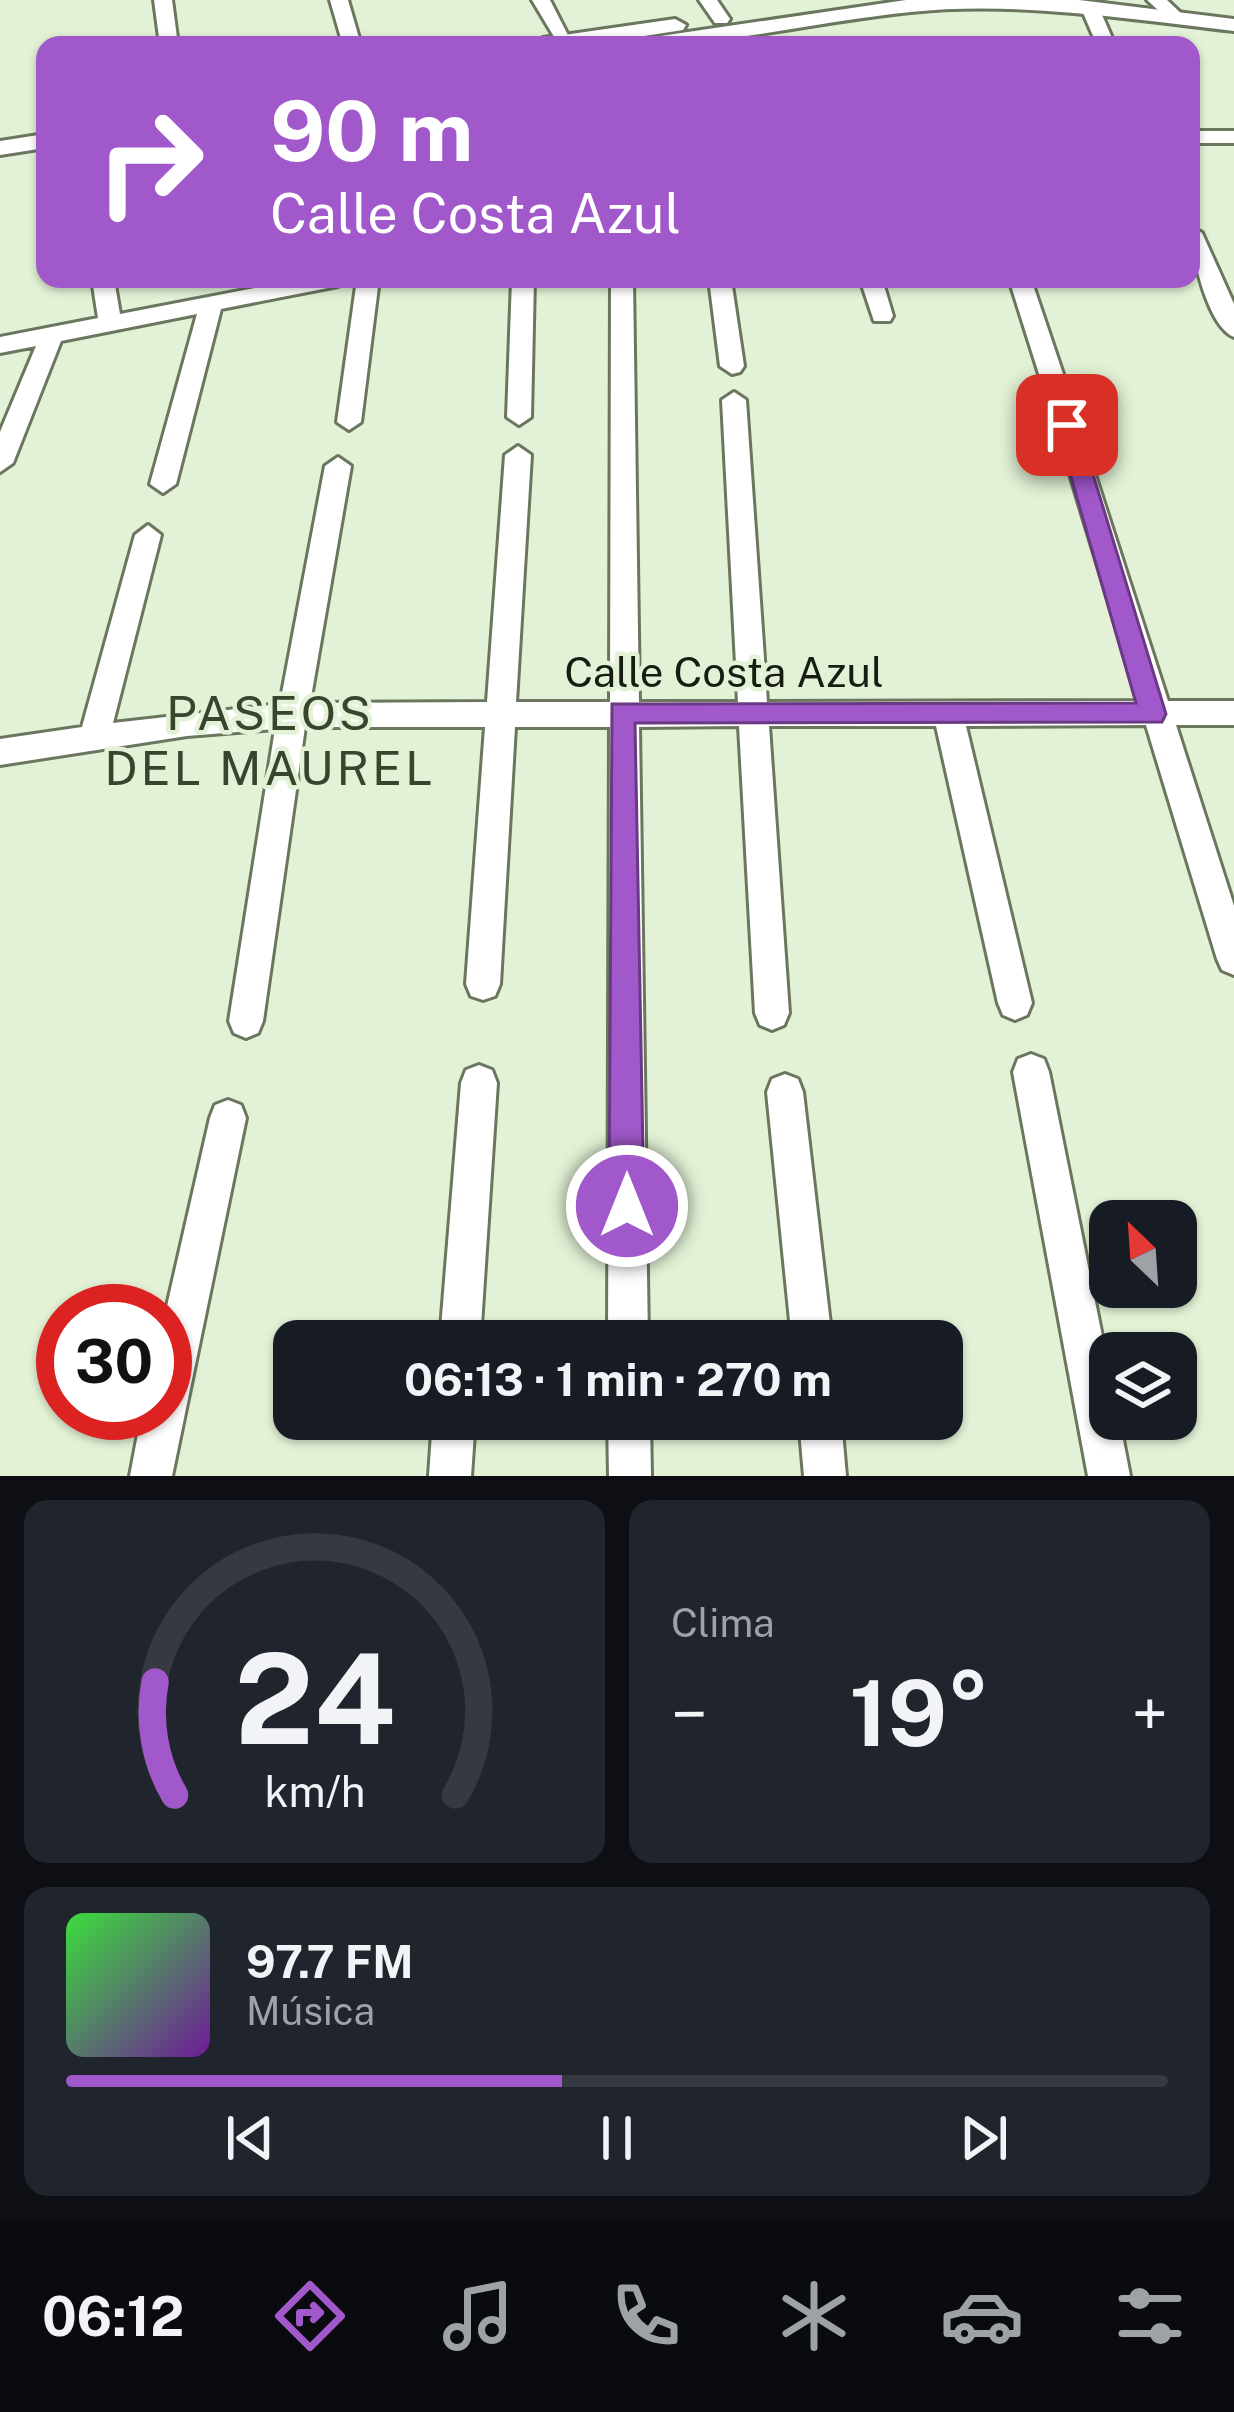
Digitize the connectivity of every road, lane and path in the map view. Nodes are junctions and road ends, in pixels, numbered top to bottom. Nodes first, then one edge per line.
1 (163, 0) edge
2 (339, 0) edge
3 (541, 0) edge
4 (838, 0) edge
5 (1041, 0) edge
6 (1156, 0) edge
7 (986, 3) edge
8 (1090, 8) junction
9 (1177, 18) junction
10 (723, 24) edge
11 (1234, 25) edge
12 (168, 36) edge
13 (349, 36) edge
14 (553, 36) edge
15 (617, 36) edge
16 (680, 36) edge
17 (1102, 36) edge
18 (36, 122) edge
19 (0, 128) edge
20 (1200, 137) edge
21 (1234, 137) edge
22 (36, 142) edge
23 (0, 148) edge
24 (1200, 246) edge
25 (1222, 278) edge
26 (105, 288) edge
27 (292, 288) edge
28 (367, 288) edge
29 (523, 288) edge
30 (622, 288) edge
31 (721, 288) edge
32 (874, 288) edge
33 (1023, 288) edge
34 (211, 304) junction
35 (882, 316) dead end
36 (110, 323) junction
37 (1234, 330) edge
38 (52, 335) junction
39 (0, 345) edge
40 (732, 366) dead end
41 (1051, 374) dead end
42 (734, 400) dead end
43 (519, 417) dead end
44 (350, 422) dead end
45 (1067, 425) dead end
46 (518, 455) dead end
47 (0, 463) edge
48 (338, 466) dead end
49 (163, 484) dead end
50 (148, 535) dead end
51 (621, 712) junction
52 (1234, 712) edge
53 (499, 713) junction
54 (755, 713) junction
55 (948, 714) junction
56 (1153, 714) junction
57 (294, 715) junction
58 (94, 738) junction
59 (0, 752) edge
60 (1234, 959) edge
61 (483, 984) dead end
62 (1015, 1003) dead end
63 (772, 1013) dead end
64 (246, 1021) dead end
65 (1031, 1072) dead end
66 (478, 1083) dead end
67 (785, 1092) dead end
68 (228, 1118) dead end
69 (192, 1284) edge
70 (461, 1320) edge
71 (628, 1320) edge
72 (810, 1320) edge
73 (158, 1440) edge
74 (452, 1440) edge
75 (629, 1440) edge
76 (821, 1440) edge
77 (151, 1476) edge
78 (449, 1476) edge
79 (630, 1476) edge
80 (824, 1476) edge
81 (1109, 1476) edge

1 - 12 street
2 - 13 street
3 - 14 street
4 - 10 street
5 - 8 street
6 - 9 street
7 - 8 street
7 - 10 street
8 - 9 street
8 - 17 street
9 - 11 street
10 - 15 street
10 - 16 street
18 - 19 street
20 - 21 street
22 - 23 street
24 - 25 street
25 - 37 street
26 - 36 street
27 - 34 street
28 - 44 street
29 - 43 street
30 - 51 street
31 - 40 street
32 - 35 street
33 - 41 street
34 - 36 street
34 - 49 street
36 - 38 street
38 - 39 street
38 - 47 street
42 - 54 street
45 - 56 street
46 - 53 street
48 - 57 street
50 - 58 street
51 - 53 street, Calle Costa Azul
51 - 54 street, Calle Costa Azul
51 - 71 street
52 - 56 street, Calle Costa Azul
53 - 57 street, Calle Costa Azul
53 - 61 street
54 - 55 street, Calle Costa Azul
54 - 63 street
55 - 56 street, Calle Costa Azul
55 - 62 street
56 - 60 street
57 - 58 street, Calle Costa Azul
57 - 64 street
58 - 59 street, Calle Costa Azul
65 - 81 street
66 - 70 street
67 - 72 street
68 - 69 street
73 - 77 street
74 - 78 street
75 - 79 street
76 - 80 street

